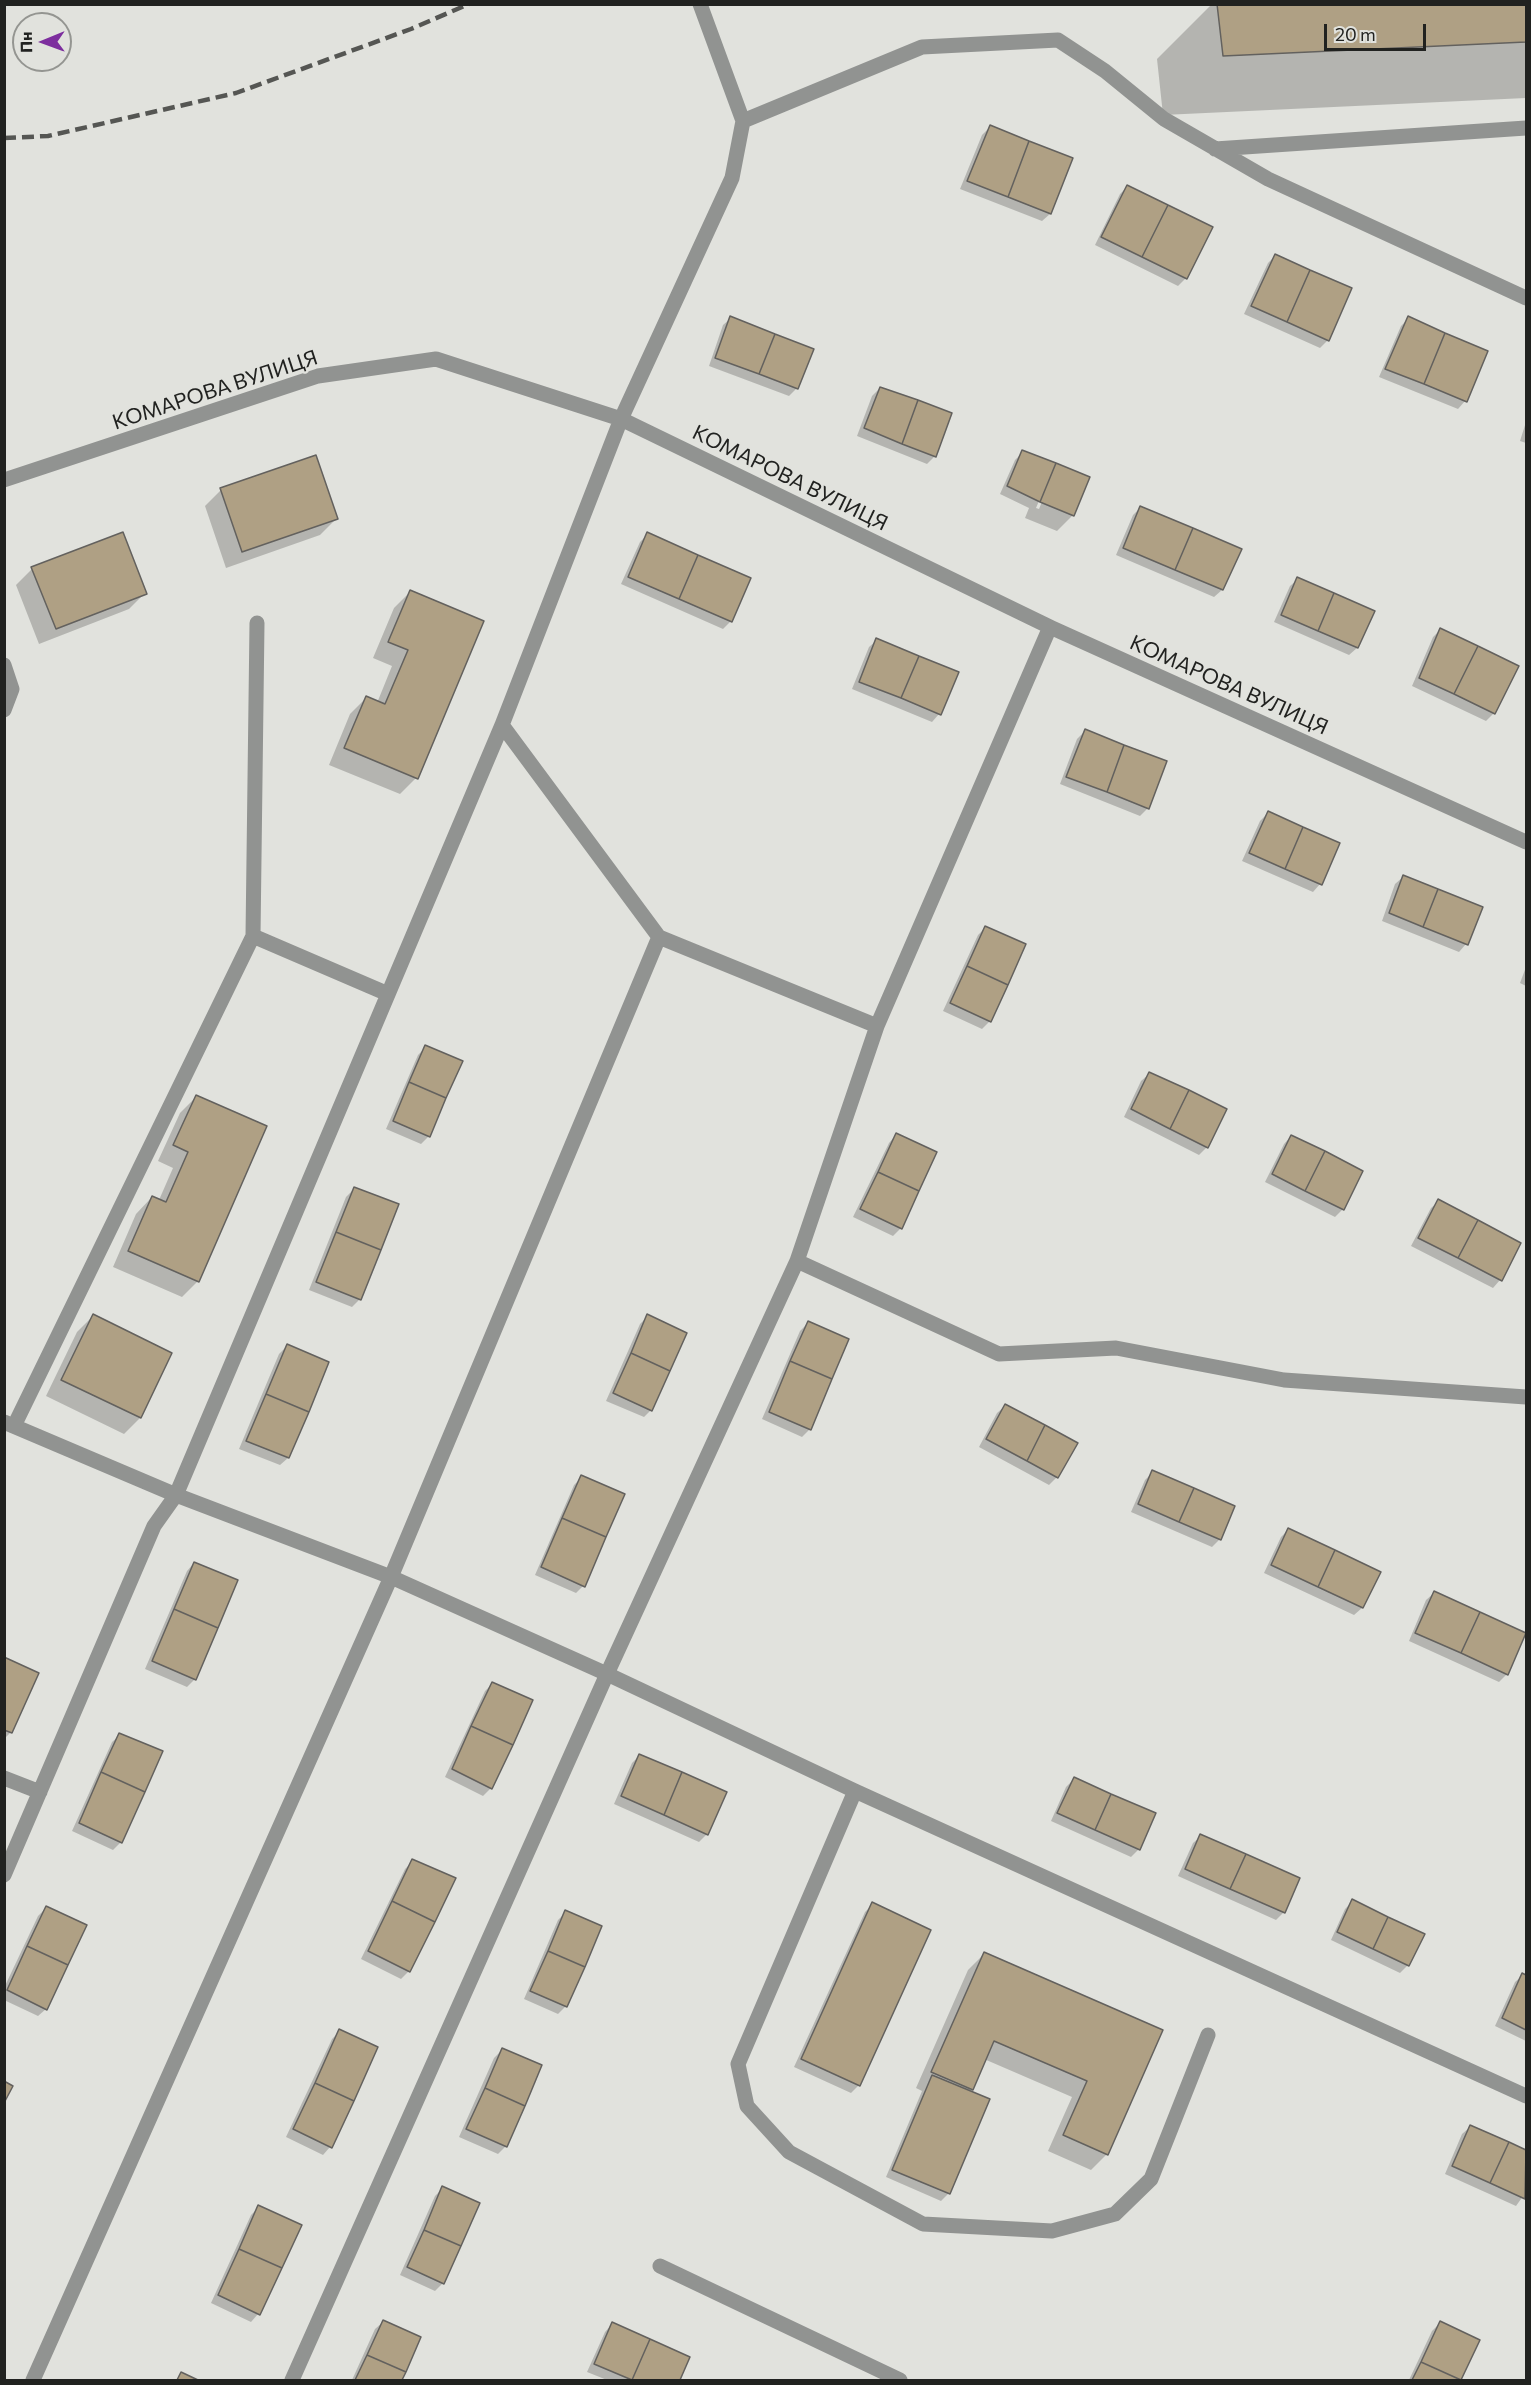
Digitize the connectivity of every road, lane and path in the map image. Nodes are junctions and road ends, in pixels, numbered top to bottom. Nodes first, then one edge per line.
1 (700, 4) edge
2 (743, 121) junction
3 (1527, 128) edge
4 (1215, 149) junction
5 (1527, 298) edge
6 (621, 419) junction
7 (4, 480) edge
8 (257, 623) dead end
9 (1050, 627) junction
10 (4, 665) edge
11 (4, 710) edge
12 (502, 725) junction
13 (1527, 842) edge
14 (253, 936) junction
15 (659, 937) junction
16 (388, 994) junction
17 (877, 1026) junction
18 (797, 1261) junction
19 (1527, 1397) edge
20 (9, 1424) edge
21 (176, 1495) junction
22 (390, 1577) junction
23 (607, 1674) junction
24 (4, 1778) edge
25 (40, 1791) junction
26 (855, 1791) junction
27 (4, 1875) edge
28 (1208, 2035) dead end
29 (1527, 2096) edge
30 (660, 2266) dead end
31 (33, 2380) edge
32 (292, 2380) edge
33 (900, 2380) edge

1 - 2 street
2 - 4 street
2 - 6 street
3 - 4 street
4 - 5 street
6 - 7 street, КОМАРОВА ВУЛИЦЯ
6 - 9 street, КОМАРОВА ВУЛИЦЯ
6 - 12 street
8 - 14 street
9 - 13 street, КОМАРОВА ВУЛИЦЯ
9 - 17 street
10 - 11 street
12 - 15 street
12 - 16 street
14 - 16 street
14 - 20 street
15 - 17 street
15 - 22 street
16 - 21 street
17 - 18 street
18 - 19 street
18 - 23 street
20 - 21 street
21 - 22 street
21 - 25 street
22 - 23 street
22 - 31 street
23 - 26 street
23 - 32 street
24 - 25 street
25 - 27 street
26 - 28 street
26 - 29 street
30 - 33 street

